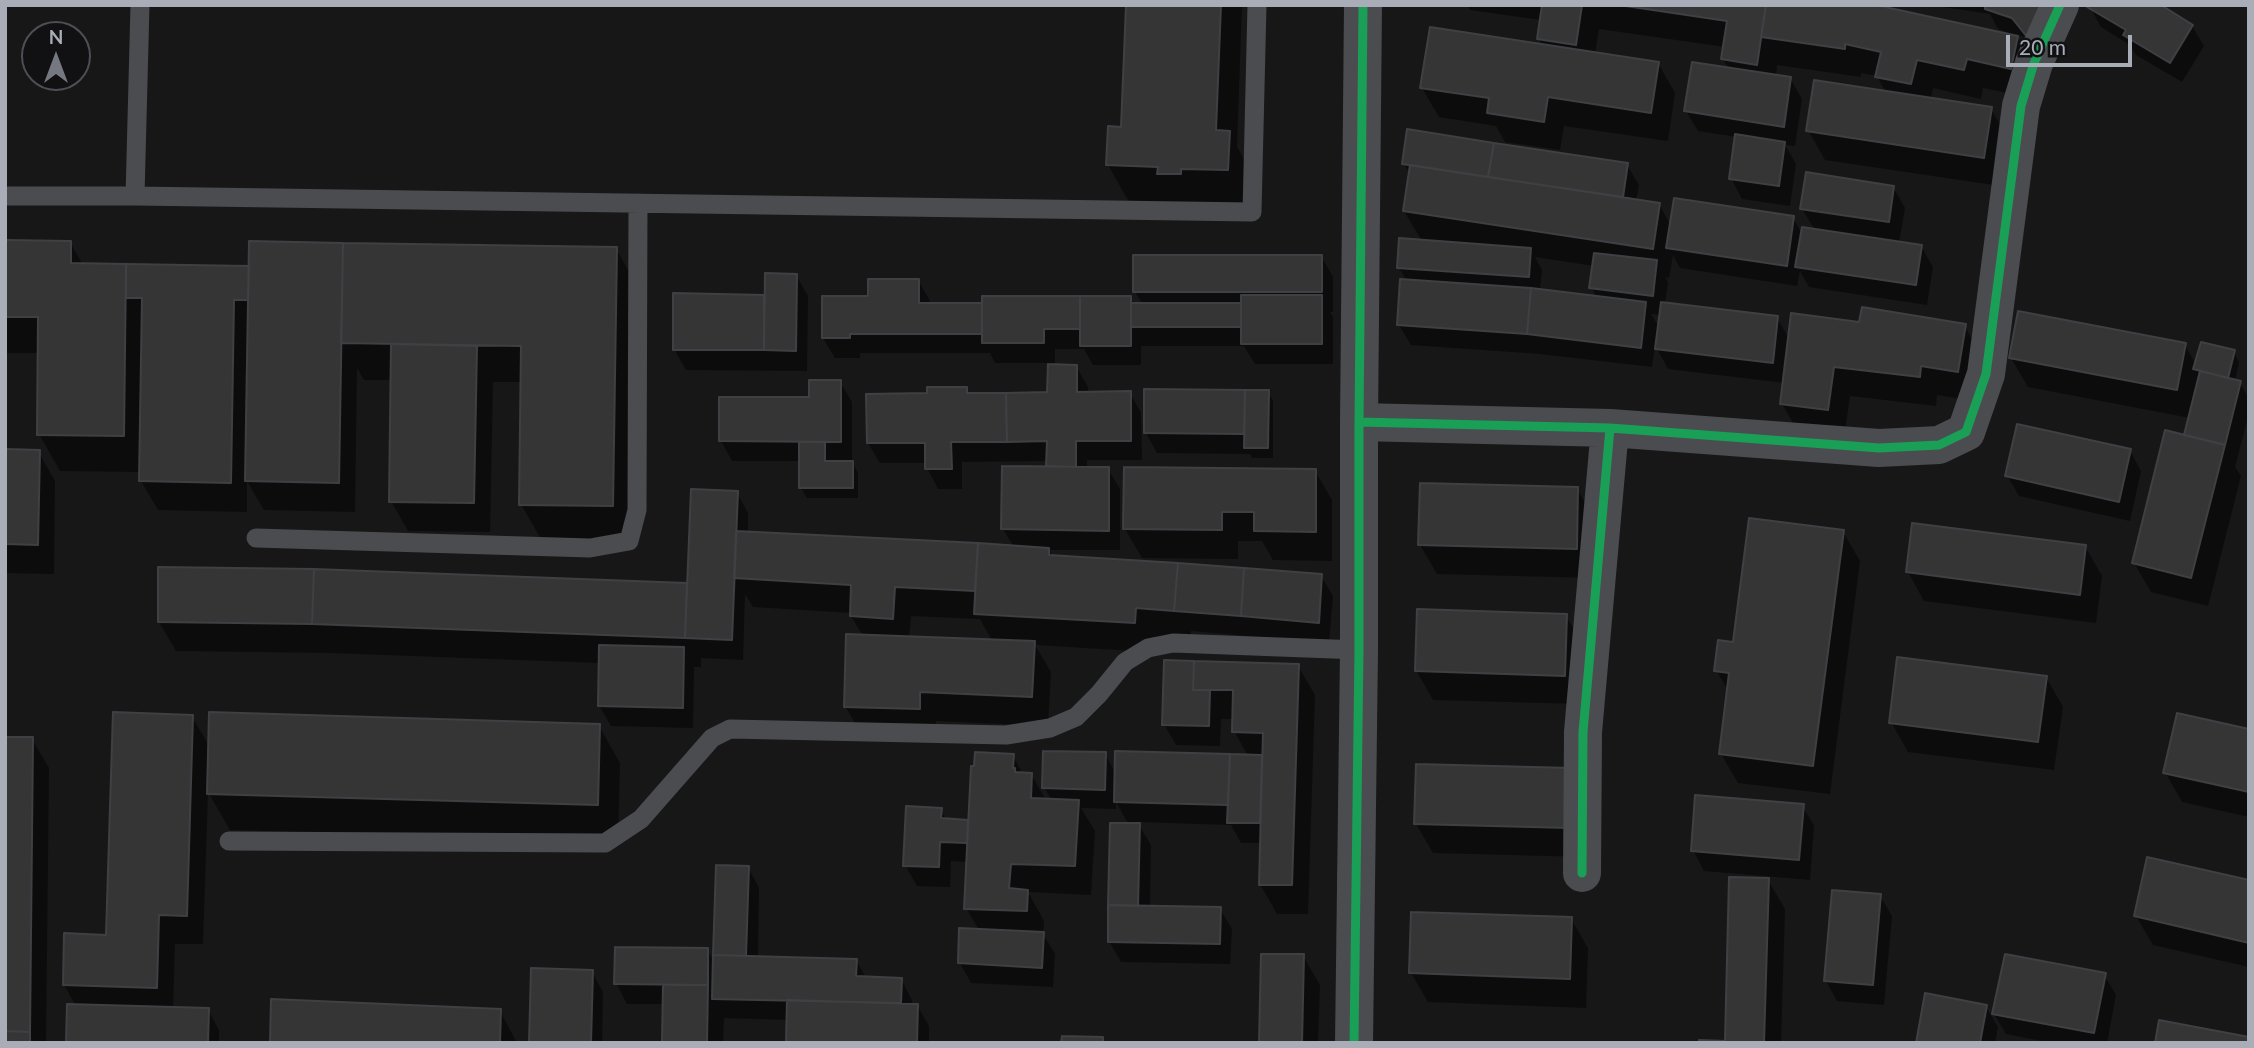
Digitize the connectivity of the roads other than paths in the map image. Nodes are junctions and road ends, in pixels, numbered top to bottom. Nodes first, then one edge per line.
1 (140, 5) edge
2 (1256, 5) edge
3 (1363, 5) edge
4 (2060, 5) edge
5 (5, 196) edge
6 (135, 196) junction
7 (638, 203) junction
8 (1359, 422) junction
9 (1610, 428) junction
10 (256, 538) dead end
11 (1359, 650) junction
12 (229, 841) dead end
13 (1582, 873) dead end
14 (1354, 1043) edge

1 - 6 lane
2 - 7 lane
3 - 8 street
4 - 9 street
5 - 6 lane
6 - 7 lane
7 - 10 lane
8 - 9 street
8 - 11 street
9 - 13 street
11 - 12 lane
11 - 14 street

